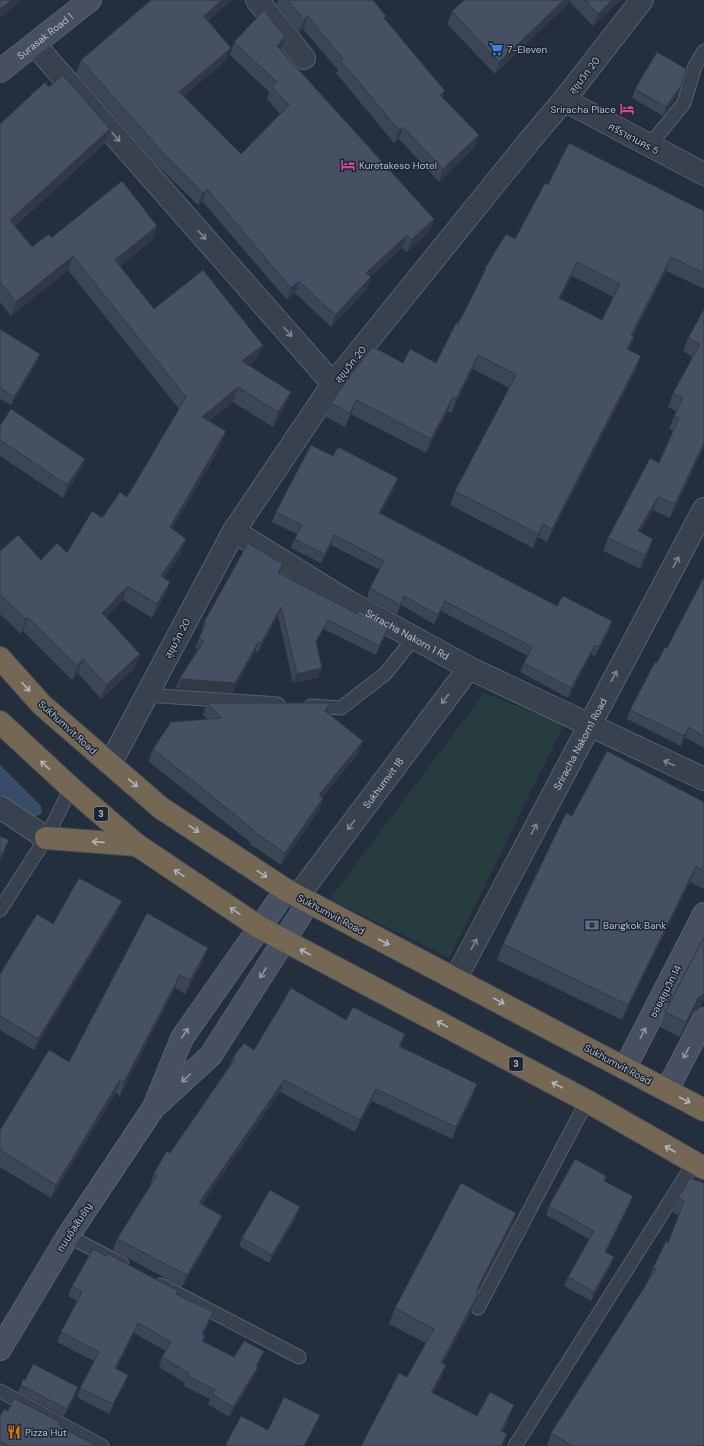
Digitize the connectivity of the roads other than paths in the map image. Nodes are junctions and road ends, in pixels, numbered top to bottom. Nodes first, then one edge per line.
1 (90, 0) edge
2 (257, 0) edge
3 (642, 0) edge
4 (35, 45) junction
5 (704, 51) edge
6 (304, 58) dead end
7 (700, 68) edge
8 (0, 71) edge
9 (564, 100) junction
10 (649, 146) junction
11 (704, 174) edge
12 (334, 384) junction
13 (704, 509) edge
14 (234, 531) junction
15 (414, 638) junction
16 (0, 658) edge
17 (469, 668) junction
18 (146, 695) junction
19 (0, 722) edge
20 (588, 725) junction
21 (110, 764) junction
22 (704, 779) edge
23 (71, 788) junction
24 (0, 807) edge
25 (46, 838) junction
26 (137, 845) junction
27 (297, 896) junction
28 (0, 910) edge
29 (704, 914) edge
30 (259, 927) junction
31 (284, 941) junction
32 (456, 978) junction
33 (704, 1019) edge
34 (625, 1068) junction
35 (667, 1090) junction
36 (587, 1102) junction
37 (154, 1107) junction
38 (704, 1110) edge
39 (699, 1165) edge
40 (68, 1236) junction
41 (131, 1269) edge
42 (152, 1280) edge
43 (478, 1308) edge
44 (0, 1349) edge
45 (299, 1357) dead end
46 (0, 1391) edge
47 (102, 1446) edge
48 (515, 1446) edge

1 - 4 main road, Surasak Road 1
2 - 6 street
3 - 9 street, สุขุมวิท 20
4 - 8 main road, Surasak Road 1
4 -> 12 street
5 - 7 lane
7 - 10 lane
9 - 10 street, ศรีราชานคร 5
9 - 12 street, สุขุมวิท 20
10 - 11 street, ศรีราชานคร 5
12 - 14 street, สุขุมวิท 20
20 -> 13 street, Sriracha Nakorn1 Road
14 - 15 street, Sriracha Nakorn 1 Rd
14 - 18 street, สุขุมวิท 20
15 - 17 street, Sriracha Nakorn 1 Rd
15 - 18 lane
16 -> 21 highway, Sukhumvit Road
17 - 20 street, Sriracha Nakorn 1 Rd
17 -> 27 street, Sukhumvit 18
18 - 21 street, สุขุมวิท 20
23 -> 19 highway, 3
22 -> 20 street, Sriracha Nakorn 1 Rd
32 -> 20 street, Sriracha Nakorn1 Road
21 -> 27 highway, Sukhumvit Road
23 - 25 lane
23 - 26 highway, 3
24 - 25 street
26 -> 25 highway
25 - 28 lane
30 -> 26 highway, 3
27 - 30 main road, ถนนอัสสัมชัญ
27 - 31 main road, ถนนอัสสัมชัญ
27 -> 32 highway, Sukhumvit Road
34 -> 29 main road, ซอยสุขุมวิท 14
30 - 31 highway, 3
37 -> 30 main road, ถนนอัสสัมชัญ
36 -> 31 highway, 3
31 -> 37 main road, ถนนอัสสัมชัญ
32 -> 34 highway, Sukhumvit Road
33 -> 35 main road
34 - 35 highway, Sukhumvit Road
35 -> 38 highway, Sukhumvit Road
39 -> 36 highway, 3
36 - 43 lane
37 - 40 main road, ถนนอัสสัมชัญ
39 - 48 lane
40 - 41 lane
40 - 44 main road, ถนนอัสสัมชัญ
42 - 45 lane
46 - 47 lane

